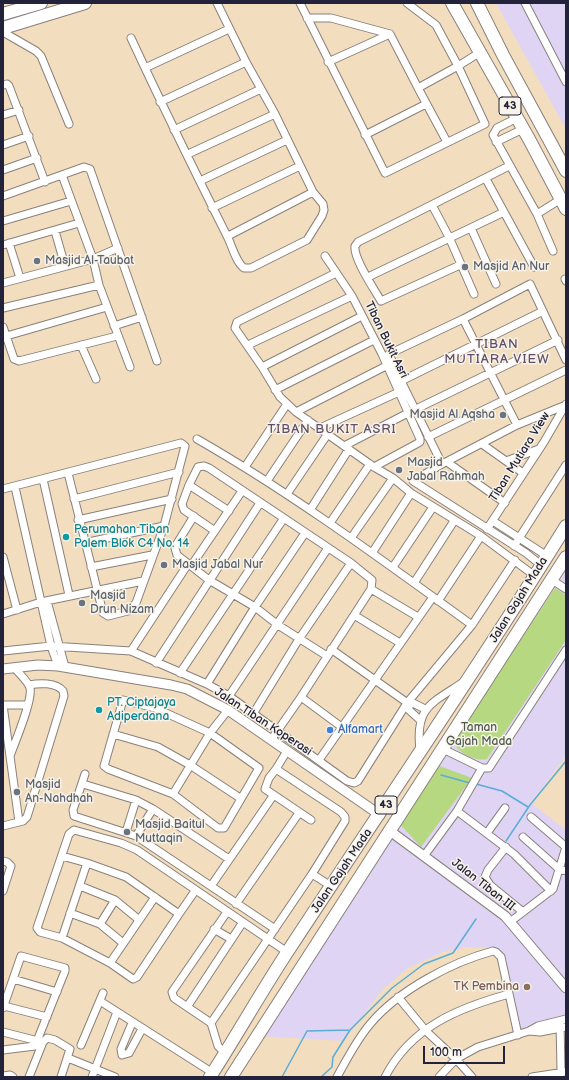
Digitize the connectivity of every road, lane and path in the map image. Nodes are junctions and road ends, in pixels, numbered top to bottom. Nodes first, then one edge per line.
1 (41, 3) edge
2 (85, 3) edge
3 (217, 3) edge
4 (300, 3) edge
5 (407, 3) edge
6 (452, 3) edge
7 (477, 3) edge
8 (525, 3) edge
9 (3, 14) edge
10 (307, 18) junction
11 (3, 28) edge
12 (230, 29) junction
13 (3, 32) edge
14 (390, 34) junction
15 (131, 38) dead end
16 (478, 52) junction
17 (246, 62) junction
18 (328, 62) junction
19 (458, 66) junction
20 (145, 68) junction
21 (566, 82) edge
22 (3, 84) edge
23 (418, 88) junction
24 (261, 89) junction
25 (160, 102) junction
26 (426, 104) junction
27 (19, 110) junction
28 (276, 114) junction
29 (3, 115) edge
30 (517, 118) junction
31 (69, 124) dead end
32 (523, 129) junction
33 (174, 130) junction
34 (366, 135) junction
35 (29, 136) junction
36 (287, 140) junction
37 (447, 142) junction
38 (496, 142) junction
39 (3, 145) edge
40 (188, 154) junction
41 (37, 158) junction
42 (300, 166) junction
43 (510, 166) junction
44 (565, 167) edge
45 (3, 170) edge
46 (62, 175) junction
47 (486, 179) junction
48 (200, 181) junction
49 (46, 182) junction
50 (313, 192) junction
51 (3, 196) edge
52 (71, 201) junction
53 (563, 204) edge
54 (432, 205) junction
55 (212, 208) junction
56 (504, 212) junction
57 (537, 214) junction
58 (3, 222) edge
59 (79, 223) junction
60 (471, 228) junction
61 (55, 231) junction
62 (228, 236) junction
63 (449, 238) junction
64 (6, 244) edge
65 (118, 248) junction
66 (553, 251) dead end
67 (325, 256) dead end
68 (93, 259) junction
69 (460, 264) junction
70 (65, 266) junction
71 (534, 267) dead end
72 (336, 273) junction
73 (368, 277) junction
74 (20, 278) junction
75 (3, 283) edge
76 (496, 284) dead end
77 (98, 285) junction
78 (474, 294) dead end
79 (352, 296) junction
80 (107, 307) junction
81 (3, 308) edge
82 (543, 311) junction
83 (362, 316) junction
84 (142, 317) junction
85 (463, 319) junction
86 (114, 326) junction
87 (3, 327) edge
88 (5, 336) edge
89 (117, 336) junction
90 (374, 340) junction
91 (558, 340) junction
92 (81, 345) junction
93 (248, 345) junction
94 (476, 345) junction
95 (566, 360) edge
96 (158, 361) dead end
97 (388, 365) junction
98 (262, 366) junction
99 (130, 367) dead end
100 (566, 370) edge
101 (490, 372) junction
102 (96, 380) dead end
103 (401, 381) junction
104 (275, 390) junction
105 (400, 392) junction
106 (506, 400) junction
107 (287, 404) junction
108 (566, 404) edge
109 (296, 412) junction
110 (411, 412) junction
111 (308, 420) junction
112 (517, 425) junction
113 (320, 428) junction
114 (327, 435) junction
115 (428, 437) junction
116 (197, 439) dead end
117 (482, 444) junction
118 (346, 448) junction
119 (540, 449) junction
120 (506, 461) junction
121 (444, 463) junction
122 (372, 465) junction
123 (566, 465) edge
124 (245, 467) junction
125 (179, 472) junction
126 (68, 473) junction
127 (523, 473) junction
128 (393, 478) junction
129 (43, 479) junction
130 (267, 481) junction
131 (189, 484) junction
132 (15, 487) junction
133 (3, 490) edge
134 (242, 491) junction
135 (412, 493) junction
136 (287, 494) junction
137 (74, 499) junction
138 (172, 499) junction
139 (260, 503) junction
140 (505, 503) junction
141 (433, 507) junction
142 (310, 510) junction
143 (229, 511) junction
144 (194, 516) junction
145 (284, 518) junction
146 (78, 520) junction
147 (454, 521) junction
148 (493, 521) junction
149 (330, 523) junction
150 (164, 526) junction
151 (566, 526) edge
152 (487, 529) junction
153 (215, 531) junction
154 (305, 533) junction
155 (481, 536) junction
156 (519, 537) junction
157 (351, 538) junction
158 (84, 543) junction
159 (514, 546) junction
160 (328, 548) junction
161 (372, 553) junction
162 (152, 555) junction
163 (3, 557) edge
164 (566, 557) edge
165 (515, 560) junction
166 (351, 563) junction
167 (190, 565) junction
168 (536, 565) junction
169 (91, 567) junction
170 (393, 567) junction
171 (209, 580) junction
172 (552, 580) junction
173 (143, 581) junction
174 (414, 583) junction
175 (371, 589) junction
176 (566, 589) edge
177 (97, 591) junction
178 (69, 595) junction
179 (232, 595) junction
180 (435, 599) junction
181 (44, 601) junction
182 (254, 607) junction
183 (17, 610) junction
184 (3, 614) edge
185 (354, 615) junction
186 (418, 617) junction
187 (472, 624) junction
188 (278, 625) junction
189 (299, 639) junction
190 (400, 643) junction
191 (55, 647) junction
192 (331, 649) junction
193 (3, 650) edge
194 (566, 650) edge
195 (131, 651) junction
196 (327, 656) junction
197 (156, 663) junction
198 (61, 667) junction
199 (15, 668) junction
200 (3, 669) edge
201 (180, 673) junction
202 (469, 678) junction
203 (375, 681) junction
204 (29, 684) junction
205 (207, 684) junction
206 (229, 696) junction
207 (301, 697) junction
208 (408, 704) junction
209 (3, 705) edge
210 (28, 705) junction
211 (228, 710) junction
212 (425, 710) junction
213 (448, 713) junction
214 (253, 714) junction
215 (420, 720) junction
216 (460, 720) junction
217 (343, 728) junction
218 (277, 731) junction
219 (210, 733) junction
220 (113, 734) junction
221 (271, 740) junction
222 (443, 749) junction
223 (420, 750) junction
224 (287, 751) junction
225 (9, 758) junction
226 (319, 760) junction
227 (190, 765) junction
228 (482, 768) junction
229 (276, 769) junction
230 (85, 774) dead end
231 (83, 784) junction
232 (173, 794) junction
233 (273, 796) junction
234 (240, 798) junction
235 (136, 800) junction
236 (505, 808) dead end
237 (153, 809) junction
238 (457, 811) junction
239 (299, 813) junction
240 (380, 815) junction
241 (531, 818) dead end
242 (312, 820) dead end
243 (19, 822) junction
244 (3, 826) edge
245 (390, 831) junction
246 (126, 832) junction
247 (486, 833) junction
248 (136, 836) junction
249 (523, 837) dead end
250 (506, 847) junction
251 (566, 847) edge
252 (62, 856) junction
253 (424, 856) junction
254 (229, 859) junction
255 (3, 861) edge
256 (87, 863) junction
257 (562, 870) edge
258 (312, 874) junction
259 (80, 886) junction
260 (211, 886) junction
261 (331, 886) junction
262 (3, 891) edge
263 (195, 891) junction
264 (551, 891) junction
265 (155, 896) junction
266 (115, 900) junction
267 (236, 904) junction
268 (227, 912) junction
269 (523, 912) junction
270 (70, 913) junction
271 (178, 914) junction
272 (138, 920) junction
273 (243, 922) junction
274 (510, 922) junction
275 (100, 924) junction
276 (306, 924) junction
277 (214, 929) junction
278 (275, 929) junction
279 (323, 934) junction
280 (62, 938) junction
281 (231, 939) junction
282 (268, 939) junction
283 (123, 943) junction
284 (287, 952) junction
285 (110, 963) junction
286 (13, 979) junction
287 (566, 988) edge
288 (57, 992) junction
289 (103, 993) dead end
290 (509, 994) junction
291 (398, 997) junction
292 (100, 1001) junction
293 (3, 1007) edge
294 (186, 1007) junction
295 (117, 1012) junction
296 (47, 1017) junction
297 (132, 1023) junction
298 (210, 1023) junction
299 (563, 1024) edge
300 (142, 1030) junction
301 (426, 1031) junction
302 (3, 1032) edge
303 (518, 1035) junction
304 (38, 1040) junction
305 (81, 1045) dead end
306 (3, 1050) edge
307 (225, 1054) junction
308 (68, 1058) junction
309 (456, 1059) junction
310 (95, 1069) junction
311 (564, 1071) edge
312 (212, 1075) edge
313 (3, 1076) edge
314 (13, 1077) edge
315 (29, 1077) edge
316 (60, 1077) edge
317 (92, 1077) edge
318 (114, 1077) edge
319 (231, 1077) edge
320 (337, 1077) edge
321 (385, 1077) edge
322 (439, 1077) edge
323 (472, 1077) edge
324 (532, 1077) edge

1 - 9 highway
2 - 11 highway
3 - 12 street
4 - 10 street
5 - 19 street
6 - 16 highway, 43
7 - 44 highway, 43
8 - 21 street
10 - 14 street
10 - 18 street
12 - 17 street
12 - 20 street
13 - 31 street
14 - 18 street
14 - 23 street
15 - 20 street
16 - 19 street
16 - 30 highway, 43
17 - 24 street
17 - 25 street
18 - 34 street
19 - 23 street
19 - 37 street
20 - 25 street
22 - 27 street
23 - 26 street
24 - 28 street
24 - 33 street
25 - 33 street
26 - 34 street
26 - 37 street
27 - 29 street
27 - 35 street
28 - 36 street
28 - 40 street
30 - 32 highway, 43
30 - 38 street
32 - 38 street
32 - 53 highway, 43
33 - 40 street
34 - 37 street
35 - 39 street
35 - 41 street
36 - 42 street
36 - 48 street
38 - 43 street
40 - 48 street
41 - 45 street
41 - 49 street
42 - 50 street
42 - 55 street
43 - 47 street
43 - 57 street
46 - 49 street
46 - 52 street
46 - 65 street
47 - 54 street
47 - 56 street
48 - 55 street
49 - 51 street
50 - 62 street
50 - 62 street
52 - 58 street
52 - 59 street
53 - 57 street
54 - 63 street
54 - 73 street
55 - 62 street
56 - 60 street
56 - 71 street
57 - 66 street
59 - 61 street
59 - 68 street
60 - 63 street
60 - 76 street
61 - 64 street
61 - 70 street
63 - 69 street
63 - 73 street
64 - 74 street
65 - 68 street
65 - 84 street
67 - 72 street, Tiban Bukit Asri
68 - 70 street
68 - 77 street
69 - 73 street
69 - 78 street
70 - 74 street
72 - 79 street, Tiban Bukit Asri
72 - 93 street
74 - 75 street
77 - 80 street
77 - 81 street
79 - 83 street, Tiban Bukit Asri
79 - 93 street
80 - 86 street
80 - 88 street
82 - 85 street
82 - 91 street
82 - 94 street
83 - 90 street, Tiban Bukit Asri
83 - 98 street
84 - 86 street
84 - 96 street
85 - 94 street, Tiban Mutiara View
85 - 103 street
86 - 89 street
87 - 88 street
88 - 92 street
89 - 92 street
89 - 99 street
90 - 97 street, Tiban Bukit Asri
90 - 104 street
91 - 95 street
91 - 101 street
92 - 102 street
93 - 98 street
94 - 101 street, Tiban Mutiara View
94 - 103 street
97 - 105 street, Tiban Bukit Asri
97 - 109 street
98 - 104 street
100 - 106 street
101 - 106 street, Tiban Mutiara View
101 - 110 street
103 - 110 street
104 - 107 street
105 - 110 street, Tiban Bukit Asri
105 - 113 street
106 - 112 street, Tiban Mutiara View
106 - 115 street
107 - 109 street
107 - 124 street
108 - 112 street
108 - 119 street, Tiban Mutiara View
109 - 111 street
110 - 115 street
110 - 118 street
110 - 122 street, Tiban Bukit Asri
111 - 113 street
111 - 130 street
112 - 117 street
113 - 114 street
114 - 118 street
114 - 136 street
115 - 121 street
116 - 124 street
117 - 120 street
117 - 121 street
118 - 122 street
118 - 142 street
119 - 120 street
119 - 127 street, Tiban Mutiara View
120 - 127 street
121 - 140 street
121 - 152 street
122 - 128 street
122 - 149 street
123 - 156 street
124 - 130 street
125 - 126 street
125 - 137 street
125 - 138 street
126 - 129 street
126 - 137 street
127 - 140 street, Tiban Mutiara View
128 - 135 street
128 - 157 street
129 - 132 street
129 - 178 street
130 - 136 street
131 - 134 street
131 - 143 street
131 - 144 street
132 - 133 street
132 - 181 street
134 - 139 street
134 - 143 street
135 - 141 street
135 - 161 street
136 - 142 street
137 - 146 street
138 - 146 street
138 - 150 street
139 - 145 street
139 - 171 street
140 - 148 street, Tiban Mutiara View
141 - 147 street
141 - 170 street
142 - 149 street
143 - 153 street
144 - 153 street
144 - 167 street
145 - 154 street
145 - 179 street
146 - 158 street
147 - 155 street
147 - 174 street
148 - 152 street, Tiban Mutiara View
148 - 156 street, Tiban Mutiara View
149 - 157 street
150 - 158 street
150 - 162 street
151 - 168 highway, Jalan Gajah Mada / 43
152 - 159 street
153 - 167 street
154 - 160 street
154 - 182 street
155 - 165 street
155 - 180 street
156 - 159 street
156 - 168 street, Tiban Mutiara View
157 - 161 street
158 - 169 street
159 - 168 street
160 - 166 street
160 - 188 street
161 - 170 street
162 - 169 street
162 - 173 street
163 - 183 street
164 - 172 highway, Jalan Gajah Mada / 43
165 - 168 street
165 - 187 street
166 - 175 street
166 - 189 street
167 - 171 street
167 - 195 street
168 - 202 highway, Jalan Gajah Mada / 43
169 - 177 street
170 - 174 street
171 - 179 street
171 - 197 street
172 - 176 street
172 - 216 highway, Jalan Gajah Mada / 43
173 - 177 street
173 - 177 street
174 - 180 street
175 - 185 street
175 - 186 street
177 - 178 street
178 - 181 street
179 - 182 street
179 - 201 street
180 - 186 street
180 - 187 street
181 - 183 street
181 - 191 street
182 - 188 street
182 - 205 street
183 - 184 street
185 - 190 street
185 - 192 street
186 - 190 street
187 - 208 street
188 - 189 street
188 - 206 street
189 - 196 street
189 - 214 street
190 - 203 street
191 - 193 street
191 - 195 street
191 - 198 street
192 - 196 street
192 - 203 street
194 - 228 street
195 - 197 street
196 - 207 street
197 - 201 street
198 - 199 street, Jalan Tiban Koperasi
198 - 211 street, Jalan Tiban Koperasi
199 - 200 street, Jalan Tiban Koperasi
199 - 204 street
201 - 205 street
202 - 212 street
202 - 213 highway, Jalan Gajah Mada / 43
203 - 208 street
203 - 217 street
204 - 210 street
204 - 243 street
205 - 206 street
206 - 214 street
207 - 217 street
207 - 218 street
208 - 212 street
208 - 215 street
208 - 226 street
209 - 210 street
209 - 225 street
210 - 225 street
211 - 219 street
211 - 221 street, Jalan Tiban Koperasi
212 - 215 street
213 - 216 highway
213 - 223 highway, Jalan Gajah Mada / 43
214 - 218 street
215 - 223 street
216 - 222 highway, Jalan Gajah Mada / 43
217 - 226 street
218 - 221 street
218 - 226 street
219 - 220 street
219 - 227 street
219 - 234 street
220 - 227 street
220 - 232 street
221 - 224 street, Jalan Tiban Koperasi
222 - 228 street
222 - 245 highway, Jalan Gajah Mada / 43
223 - 240 highway, Jalan Gajah Mada / 43
224 - 229 street
224 - 240 street, Jalan Tiban Koperasi
225 - 243 street
227 - 232 street
227 - 234 street
228 - 238 street
229 - 233 street
229 - 258 street
230 - 231 street
231 - 235 street
231 - 246 street
232 - 234 street
233 - 239 street
233 - 254 street
235 - 237 street
235 - 246 street
236 - 247 street
237 - 248 street
237 - 254 street
238 - 247 street
238 - 253 street
239 - 242 street
239 - 267 street
240 - 261 highway, Jalan Gajah Mada / 43
241 - 251 street
243 - 244 street
245 - 253 street, Jalan Tiban III
245 - 279 highway, Jalan Gajah Mada / 43
246 - 248 street
247 - 250 street
248 - 260 street
249 - 257 street
250 - 264 street
250 - 269 street
251 - 257 street
252 - 256 street
252 - 263 street
252 - 280 street
253 - 274 street, Jalan Tiban III
254 - 260 street
255 - 262 street
256 - 259 street
256 - 265 street
257 - 264 street
258 - 261 street
258 - 278 street
259 - 266 street
259 - 270 street
260 - 267 street
261 - 276 highway, Jalan Gajah Mada / 43
263 - 268 street
263 - 271 street
264 - 269 street
265 - 271 street
265 - 272 street
266 - 272 street
266 - 275 street
267 - 278 street
268 - 273 street
268 - 277 street
269 - 274 street
270 - 275 street
270 - 280 street
271 - 285 street
272 - 283 street
273 - 281 street
273 - 282 street
274 - 287 street, Jalan Tiban III
275 - 283 street
276 - 279 highway
276 - 284 highway, Jalan Gajah Mada / 43
277 - 281 street
277 - 294 street
278 - 282 street
279 - 319 highway, Jalan Gajah Mada / 43
280 - 285 street
281 - 294 street
282 - 284 street
282 - 298 street
283 - 285 street
284 - 307 highway, Jalan Gajah Mada / 43
286 - 288 street
286 - 288 street
286 - 293 street
288 - 296 street
289 - 292 street
290 - 291 street
290 - 301 street
290 - 303 street
291 - 301 street
291 - 320 street
292 - 295 street
292 - 305 street
293 - 296 street
294 - 298 street
295 - 297 street
295 - 310 street
296 - 304 street
297 - 300 street
297 - 300 street
298 - 307 street
299 - 303 street
299 - 311 street
300 - 312 street
301 - 309 street
301 - 321 street
302 - 304 street
303 - 309 street
304 - 306 street
307 - 312 highway, Jalan Gajah Mada / 43
308 - 310 street
308 - 315 street
308 - 316 street
309 - 322 street
309 - 323 street
310 - 317 street
310 - 318 street
311 - 324 street
313 - 314 street

